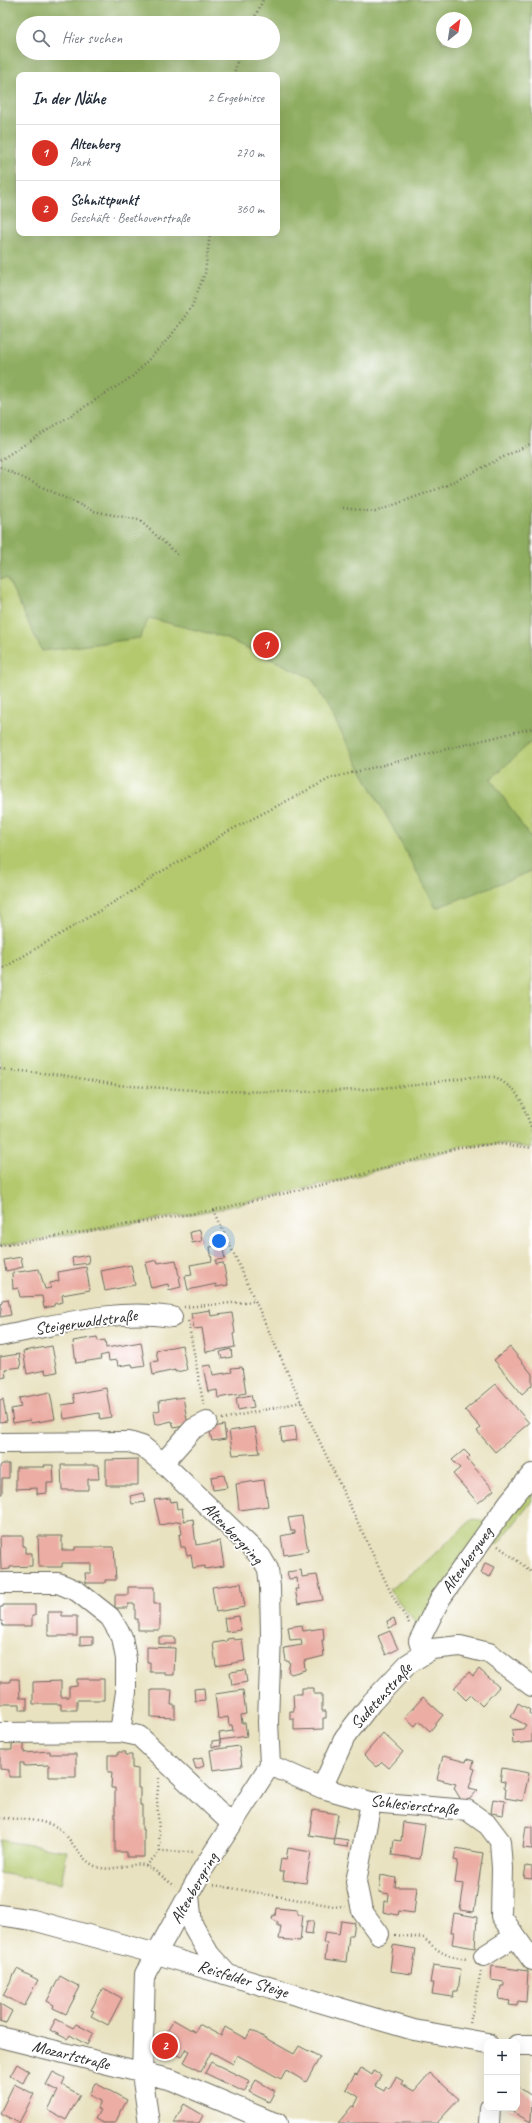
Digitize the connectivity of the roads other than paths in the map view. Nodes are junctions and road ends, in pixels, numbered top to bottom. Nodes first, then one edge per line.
1 (172, 1317) road end
2 (0, 1336) edge
3 (207, 1422) road end
4 (0, 1444) edge
5 (163, 1463) junction
6 (532, 1474) edge
7 (0, 1583) edge
8 (422, 1646) junction
9 (532, 1686) edge
10 (120, 1732) junction
11 (0, 1733) edge
12 (270, 1765) junction
13 (322, 1788) junction
14 (371, 1802) junction
15 (231, 1823) junction
16 (193, 1889) junction
17 (0, 1915) edge
18 (379, 1934) road end
19 (514, 1937) junction
20 (157, 1954) junction
21 (484, 1956) road end
22 (532, 1960) edge
23 (227, 1974) junction
24 (0, 2037) edge
25 (484, 2042) edge
26 (520, 2045) edge
27 (532, 2045) edge
28 (142, 2074) junction
29 (490, 2111) edge
30 (149, 2123) edge
31 (277, 2123) edge
32 (489, 2123) edge

1 - 2 street, Steigerwaldstraße
3 - 5 street
4 - 5 street, Altenbergring
5 - 12 street, Altenbergring
6 - 8 street, Altenbergweg
7 - 10 street
8 - 9 street, Sudetenstraße
8 - 13 street, Sudetenstraße
10 - 11 street
10 - 15 street
12 - 13 street, Schlesierstraße
12 - 15 street, Altenbergring
13 - 14 street, Schlesierstraße
14 - 18 street
14 - 19 street, Schlesierstraße
15 - 16 street, Altenbergring
16 - 20 street, Altenbergring
16 - 23 street
17 - 20 street, Reisfelder Steige
19 - 21 street
19 - 22 street
20 - 23 street, Reisfelder Steige
20 - 28 street, Altenbergring
23 - 25 street, Reisfelder Steige
24 - 28 street, Mozartstraße
26 - 27 street
28 - 30 street, Altenbergring
28 - 31 street, Mozartstraße
29 - 32 street

